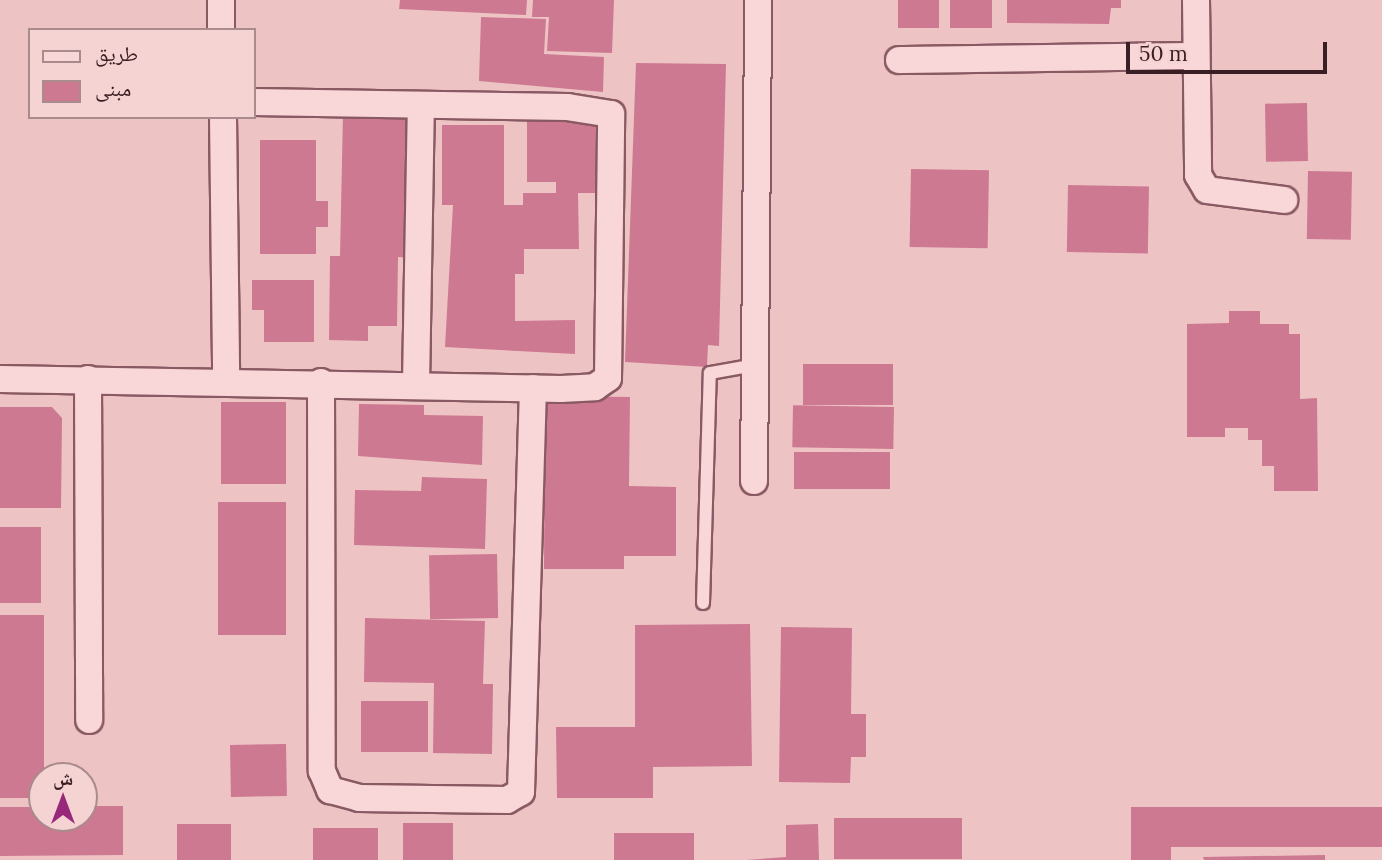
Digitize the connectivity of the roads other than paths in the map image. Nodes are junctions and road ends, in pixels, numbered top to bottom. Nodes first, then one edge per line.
1 (221, 0) edge
2 (758, 0) edge
3 (1196, 0) edge
4 (221, 28) edge
5 (1194, 56) junction
6 (899, 60) dead end
7 (256, 102) edge
8 (421, 105) junction
9 (223, 119) edge
10 (1284, 200) dead end
11 (755, 365) junction
12 (0, 379) edge
13 (88, 379) junction
14 (226, 379) junction
15 (321, 382) junction
16 (416, 384) junction
17 (533, 388) junction
18 (754, 481) dead end
19 (704, 603) dead end
20 (89, 720) dead end

1 - 4 street
2 - 11 street
3 - 5 street
5 - 6 street
5 - 10 street
7 - 8 street
8 - 16 street
8 - 17 street
9 - 14 street
11 - 18 street
11 - 19 lane
12 - 13 street
13 - 14 street
13 - 20 street
14 - 15 street
15 - 16 street
15 - 17 street
16 - 17 street

